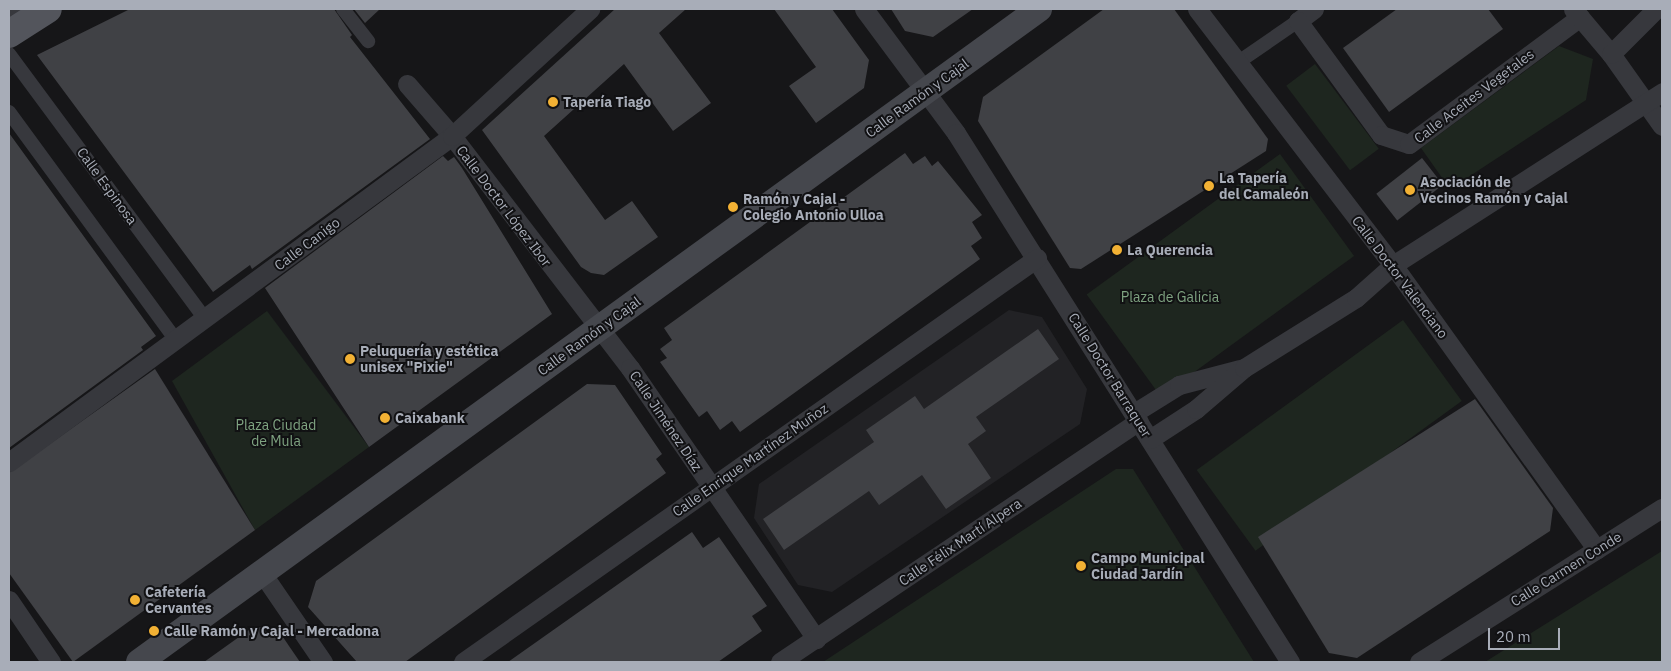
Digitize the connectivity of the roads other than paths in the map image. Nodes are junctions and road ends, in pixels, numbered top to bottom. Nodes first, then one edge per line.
1 (48, 9) edge
2 (343, 9) edge
3 (590, 9) edge
4 (864, 9) edge
5 (1039, 9) edge
6 (1198, 9) edge
7 (1314, 9) edge
8 (1656, 9) edge
9 (1576, 13) edge
10 (1298, 21) junction
11 (16, 22) edge
12 (368, 41) dead end
13 (9, 54) edge
14 (1611, 54) junction
15 (1237, 63) junction
16 (407, 84) dead end
17 (925, 91) junction
18 (1662, 92) edge
19 (1646, 103) junction
20 (9, 112) edge
21 (1662, 126) edge
22 (452, 136) junction
23 (1037, 258) junction
24 (1393, 265) junction
25 (205, 319) junction
26 (599, 328) junction
27 (176, 340) junction
28 (1244, 368) junction
29 (1137, 417) junction
30 (1150, 439) junction
31 (9, 462) edge
32 (711, 487) junction
33 (1662, 508) edge
34 (1597, 550) junction
35 (262, 573) junction
36 (9, 600) edge
37 (816, 639) junction
38 (51, 662) edge
39 (139, 662) edge
40 (323, 662) edge
41 (463, 662) edge
42 (780, 662) edge
43 (1290, 662) edge
44 (1419, 662) edge

1 - 11 main road
2 - 12 street
3 - 22 street, Calle Canigo
4 - 17 street, Calle Doctor Barraquer
5 - 17 main road, Calle Ramón y Cajal
6 - 15 street, Calle Doctor Valenciano
7 - 10 street
8 - 14 street
9 - 10 street, Calle Aceites Vegetales
9 - 14 street
10 - 15 street
13 - 25 street, Calle Espinosa
14 - 19 street
15 - 24 street, Calle Doctor Valenciano
16 - 22 street, Calle Doctor López Ibor
17 - 23 street, Calle Doctor Barraquer
17 - 26 main road, Calle Ramón y Cajal
18 - 19 street, Calle Félix Martí Alpera
19 - 21 street
19 - 24 street, Calle Félix Martí Alpera
20 - 27 street
22 - 25 street, Calle Canigo
22 - 26 street, Calle Doctor López Ibor
23 - 29 street, Calle Doctor Barraquer
23 - 32 street, Calle Enrique Martínez Muñoz
24 - 28 street, Calle Félix Martí Alpera
24 - 34 street, Calle Doctor Valenciano
25 - 27 street, Calle Canigo
26 - 32 street, Calle Jiménez Díaz
26 - 35 main road, Calle Ramón y Cajal
27 - 31 street, Calle Canigo
28 - 29 street, Calle Félix Martí Alpera
28 - 30 street, Calle Félix Martí Alpera
29 - 30 street, Calle Doctor Barraquer
29 - 37 street, Calle Félix Martí Alpera
30 - 43 street, Calle Doctor Barraquer
32 - 37 street, Calle Jiménez Díaz
32 - 41 street, Calle Enrique Martínez Muñoz
33 - 34 street, Calle Carmen Conde
34 - 44 street, Calle Carmen Conde
35 - 39 main road, Calle Ramón y Cajal
35 - 40 street
36 - 38 street
37 - 42 street, Calle Félix Martí Alpera

